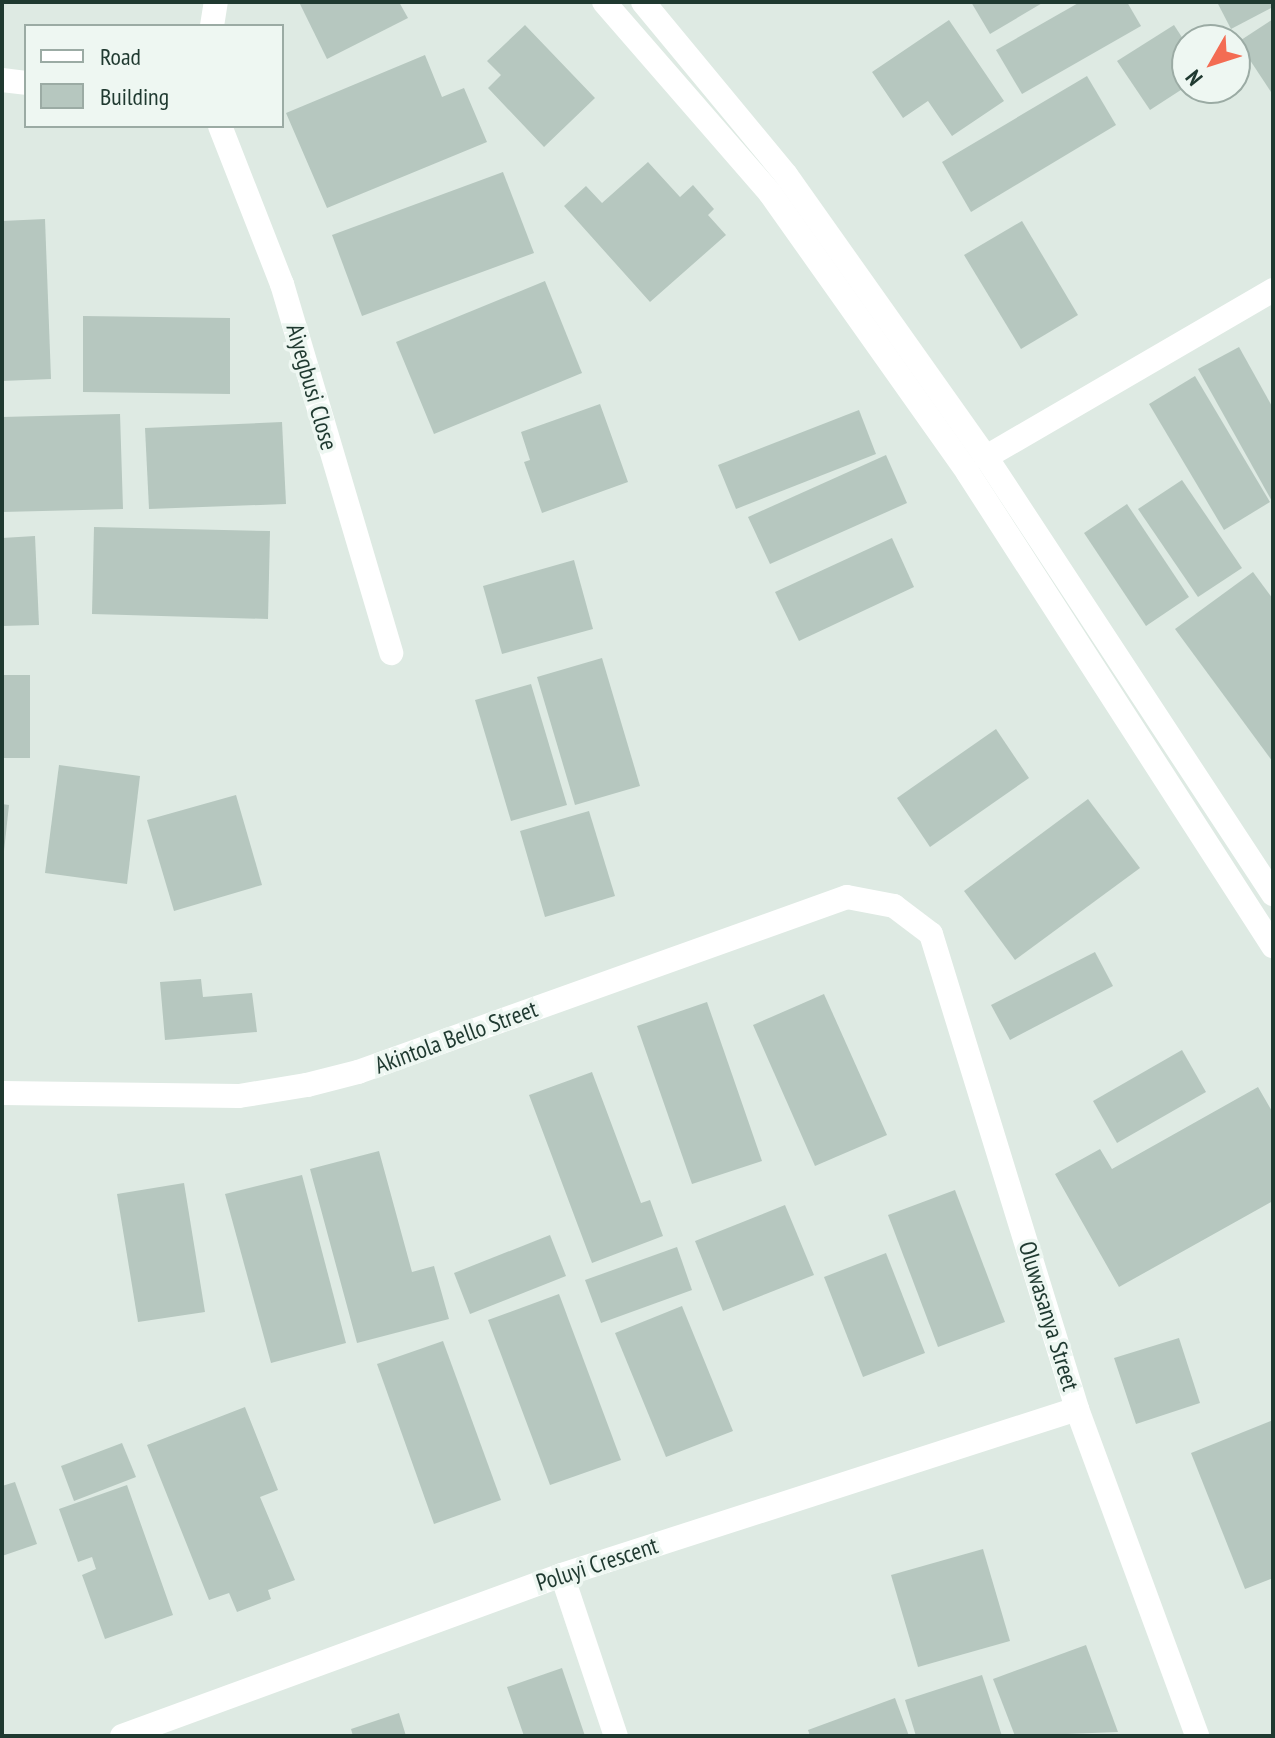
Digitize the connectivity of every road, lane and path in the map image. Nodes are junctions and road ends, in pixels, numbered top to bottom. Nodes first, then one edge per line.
1 (216, 2) edge
2 (604, 2) edge
3 (643, 2) edge
4 (212, 24) edge
5 (2, 80) edge
6 (24, 83) edge
7 (221, 128) edge
8 (1273, 290) edge
9 (986, 457) junction
10 (391, 653) dead end
11 (1266, 866) edge
12 (1273, 894) edge
13 (894, 906) joint
14 (1273, 946) edge
15 (2, 1093) edge
16 (1077, 1409) junction
17 (562, 1575) junction
18 (122, 1736) edge
19 (616, 1736) edge
20 (1197, 1736) edge

1 - 4 street
2 - 14 street
3 - 9 street
5 - 6 street
7 - 10 street, Aiyegbusi Close
8 - 9 street
9 - 11 street
11 - 12 street
13 - 15 street, Akintola Bello Street
13 - 16 street, Oluwasanya Street
16 - 17 street, Poluyi Crescent
16 - 20 street, Oluwasanya Street
17 - 18 street, Poluyi Crescent
17 - 19 street

